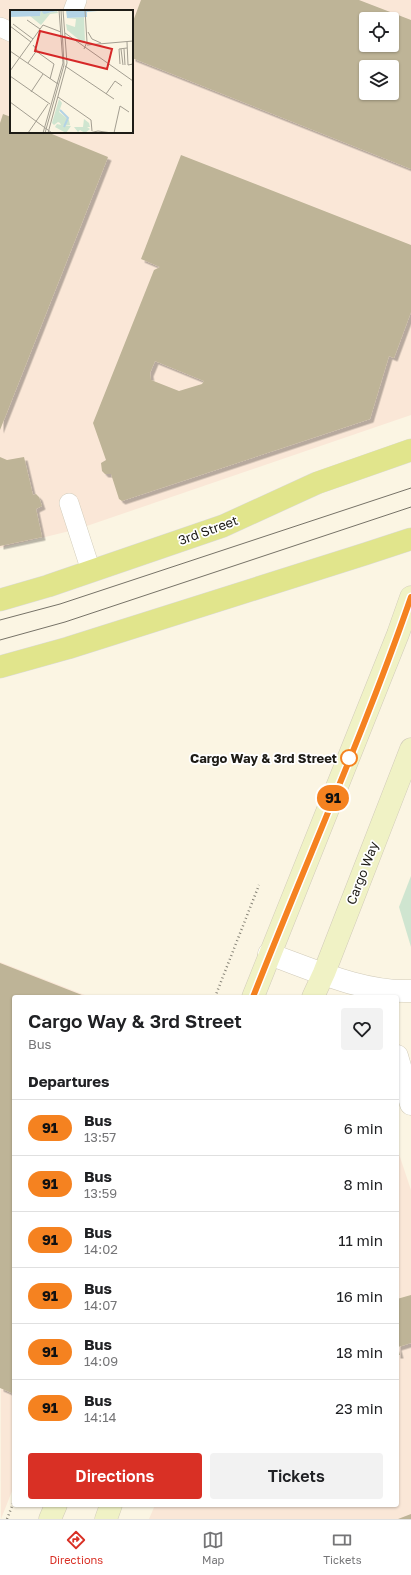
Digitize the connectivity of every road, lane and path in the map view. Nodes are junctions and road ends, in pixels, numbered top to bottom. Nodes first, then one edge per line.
1 (77, 0) edge
2 (73, 10) edge
3 (0, 27) edge
4 (10, 32) edge
5 (411, 450) edge
6 (70, 503) dead end
7 (411, 539) edge
8 (91, 572) junction
9 (411, 597) edge
10 (0, 600) edge
11 (0, 667) edge
12 (411, 749) edge
13 (259, 885) dead end
14 (269, 954) junction
15 (324, 973) junction
16 (411, 991) edge
17 (370, 992) edge
18 (216, 995) edge
19 (254, 995) edge
20 (314, 995) edge
21 (399, 1063) edge
22 (411, 1104) edge
23 (12, 1506) edge
24 (55, 1507) edge
25 (110, 1507) edge
26 (7, 1519) edge
27 (50, 1519) edge
28 (106, 1519) edge

1 - 2 lane
3 - 4 lane
5 - 8 main road, 3rd Street
6 - 8 lane
7 - 11 main road
8 - 10 main road, 3rd Street
9 - 14 main road
12 - 15 main road, Cargo Way
13 - 18 path
14 - 15 street
14 - 19 main road
15 - 17 street
15 - 20 main road, Cargo Way
16 - 17 street
21 - 22 street
23 - 26 path
24 - 27 main road
25 - 28 main road

